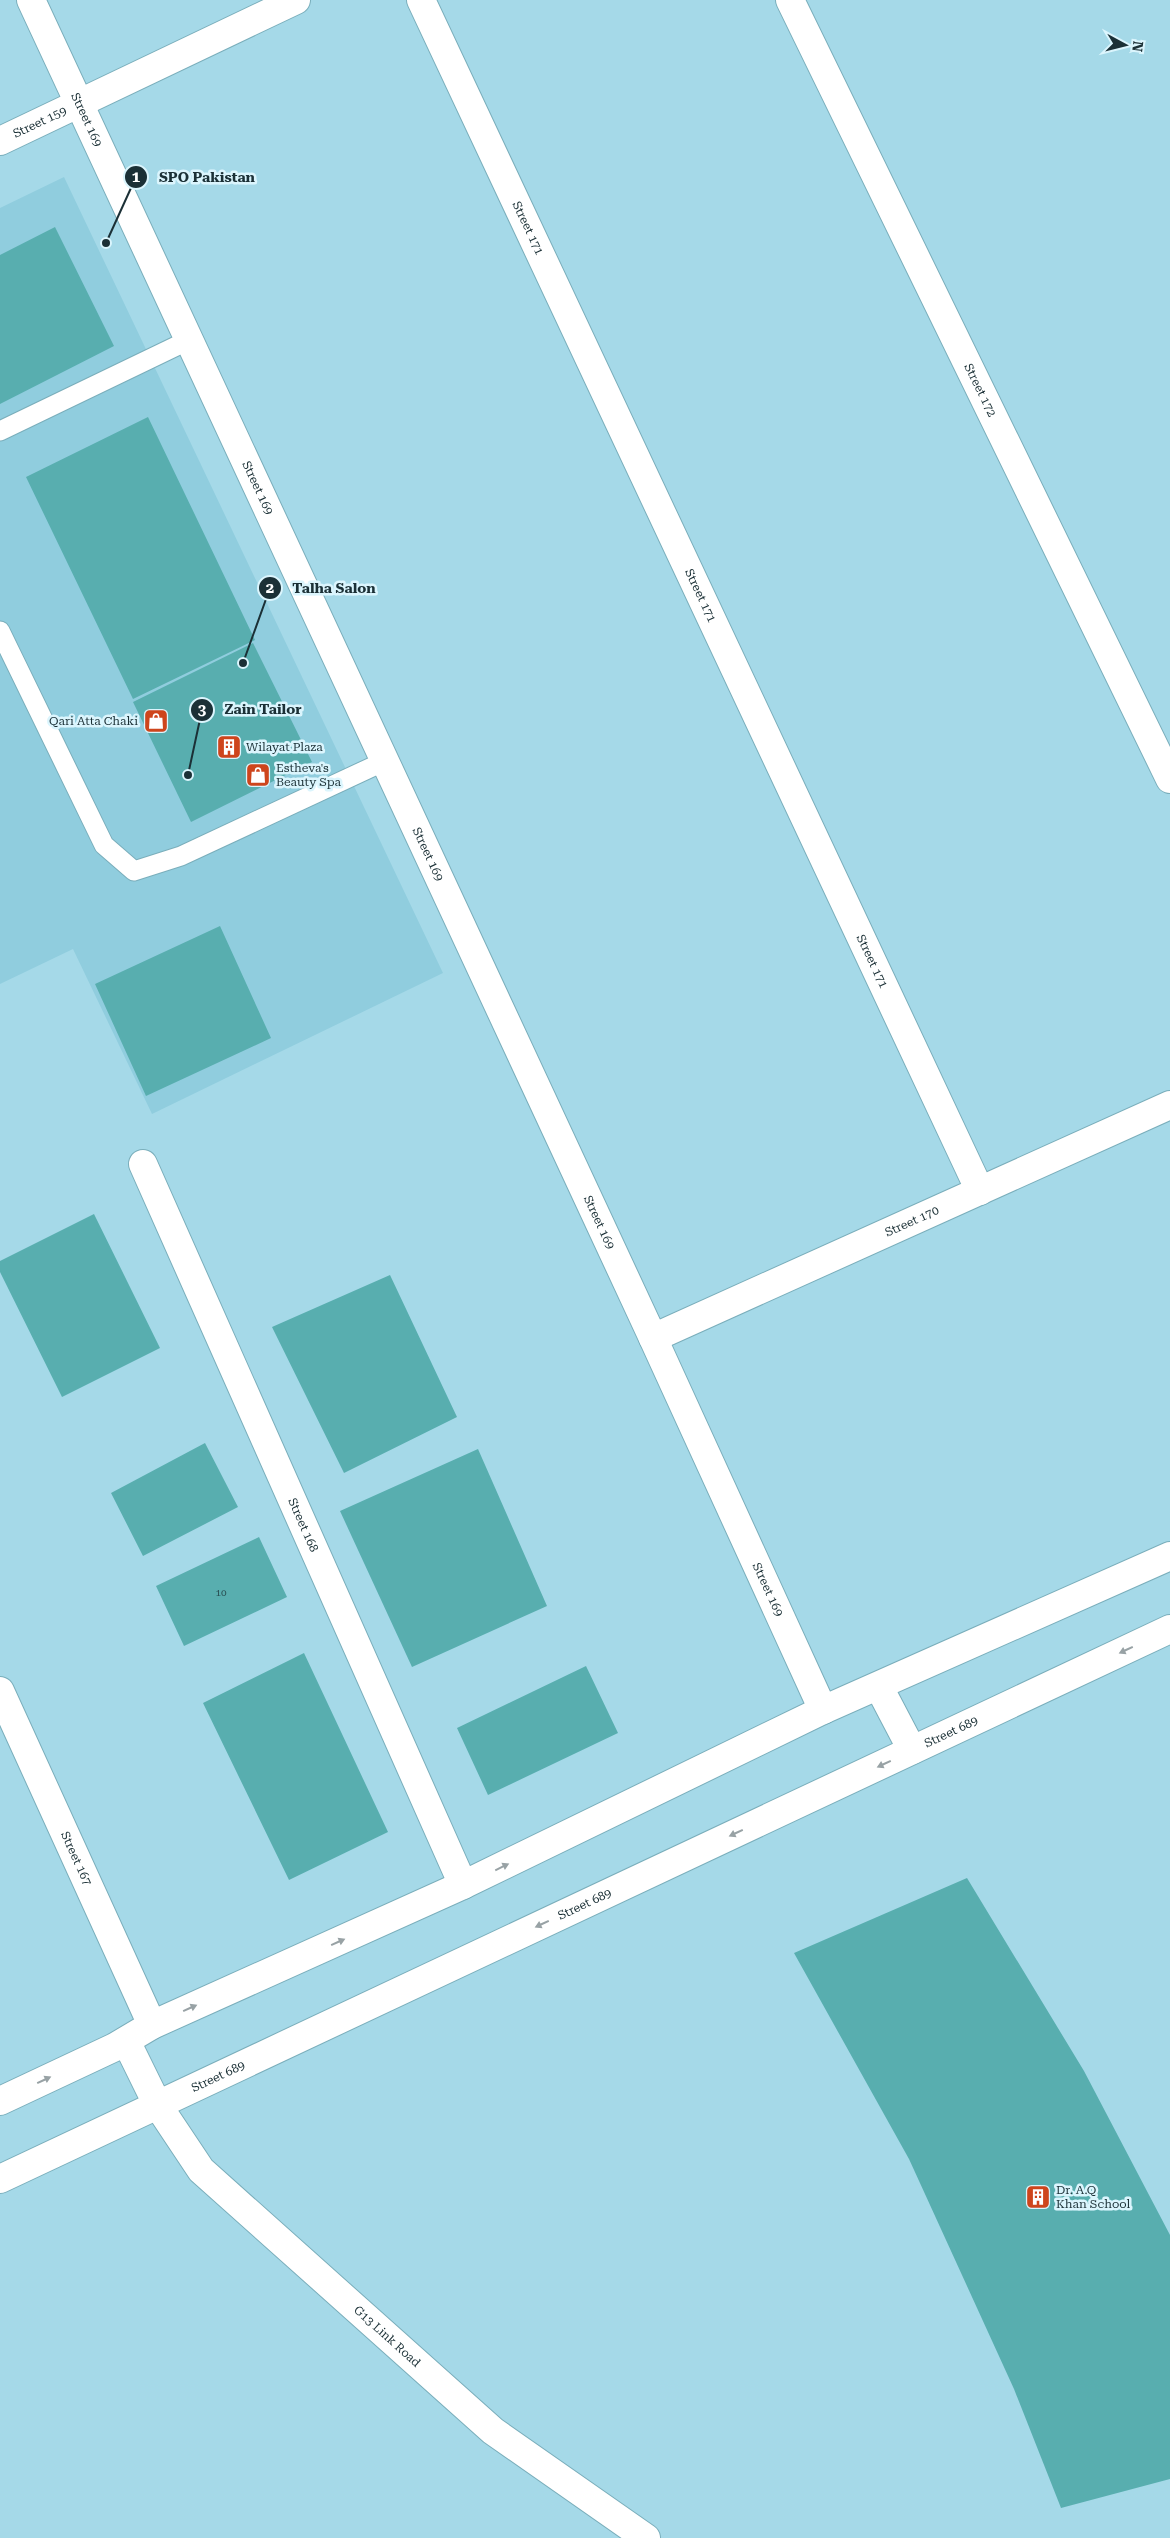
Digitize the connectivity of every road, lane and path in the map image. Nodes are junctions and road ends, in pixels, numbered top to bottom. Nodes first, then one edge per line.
1 (31, 0) edge
2 (296, 0) edge
3 (421, 0) edge
4 (790, 0) edge
5 (79, 103) junction
6 (0, 141) edge
7 (189, 340) junction
8 (0, 431) edge
9 (0, 631) edge
10 (385, 761) junction
11 (1170, 779) edge
12 (1170, 1105) edge
13 (143, 1164) dead end
14 (980, 1191) junction
15 (653, 1338) junction
16 (1170, 1556) edge
17 (1170, 1629) edge
18 (879, 1687) junction
19 (0, 1691) edge
20 (823, 1710) junction
21 (912, 1750) junction
22 (464, 1885) junction
23 (152, 2025) junction
24 (126, 2041) junction
25 (0, 2101) edge
26 (157, 2104) junction
27 (0, 2178) edge
28 (646, 2538) edge

1 - 5 street, Street 169
2 - 5 street, Street 159
3 - 14 street, Street 171
4 - 11 street, Street 172
5 - 6 street, Street 159
5 - 7 street, Street 169
7 - 8 lane
7 - 10 street, Street 169
9 - 10 lane
10 - 15 street, Street 169
12 - 14 street, Street 170
13 - 22 street, Street 168
14 - 15 street, Street 170
15 - 20 street, Street 169
16 - 18 street
17 -> 21 street, Street 689
18 - 20 street
18 - 21 street
19 - 23 street, Street 167
22 -> 20 street
21 -> 26 street, Street 689
23 -> 22 street
23 - 24 street
25 -> 24 street
24 - 26 street, G13 Link Road
26 - 27 street, Street 689
26 - 28 street, G13 Link Road

